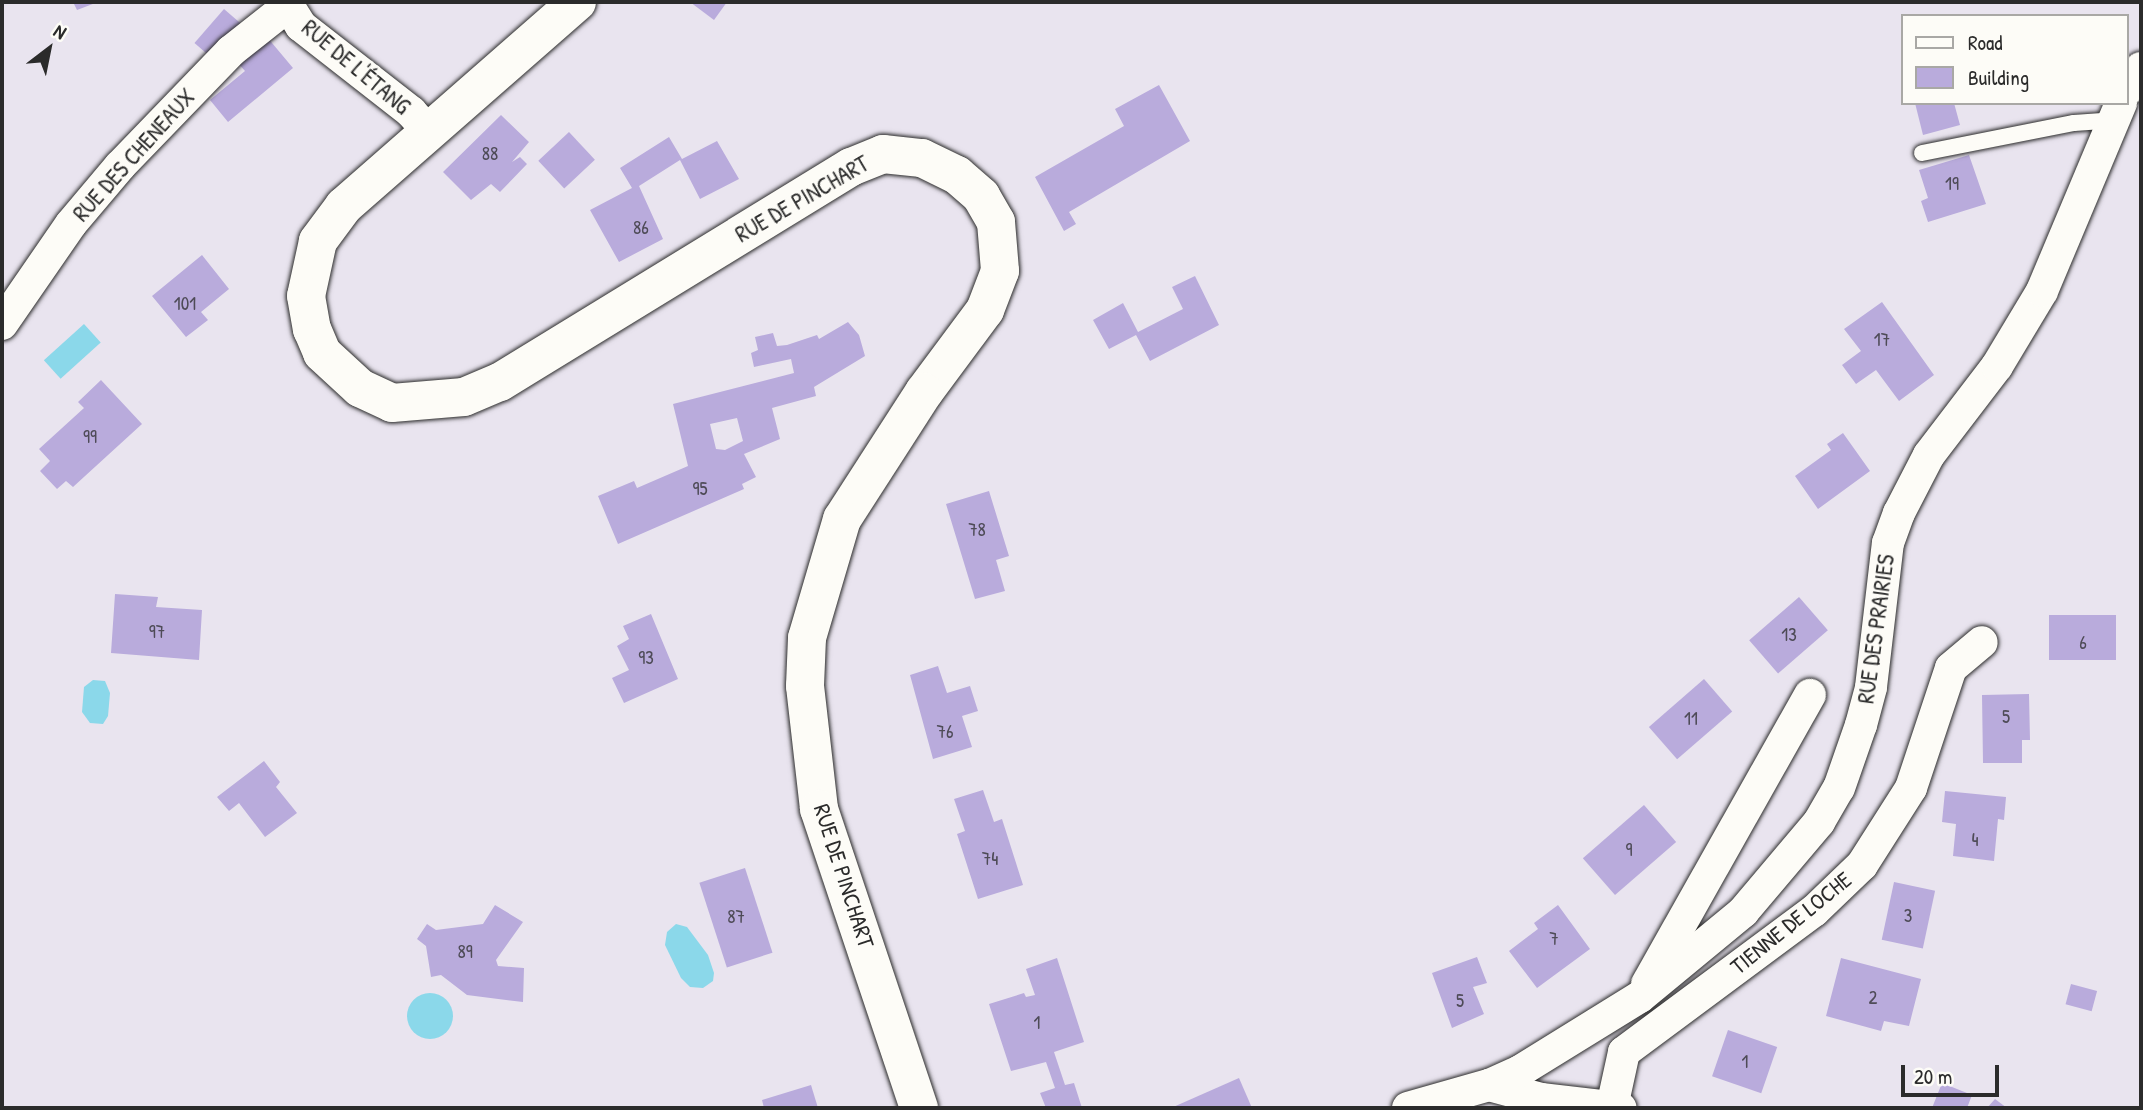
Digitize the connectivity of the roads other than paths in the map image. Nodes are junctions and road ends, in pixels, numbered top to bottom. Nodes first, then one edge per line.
1 (577, 2) edge
2 (287, 4) edge
3 (2141, 68) edge
4 (2129, 87) edge
5 (2117, 112) edge
6 (428, 131) junction
7 (1923, 153) dead end
8 (2, 324) edge
9 (1982, 642) dead end
10 (1810, 695) dead end
11 (1640, 997) junction
12 (1489, 1085) junction
13 (1616, 1107) edge
14 (919, 1108) edge
15 (1408, 1108) edge

1 - 6 main road, RUE DE PINCHART
2 - 6 street, RUE DE L'ÉTANG
2 - 8 street, RUE DES CHENEAUX
3 - 4 street
5 - 7 lane
5 - 11 street, RUE DES PRAIRIES
6 - 14 main road, RUE DE PINCHART
9 - 13 street, TIENNE DE LOCHE
10 - 11 street
11 - 12 street, RUE DES PRAIRIES
12 - 13 street
12 - 15 street, RUE DES PRAIRIES

